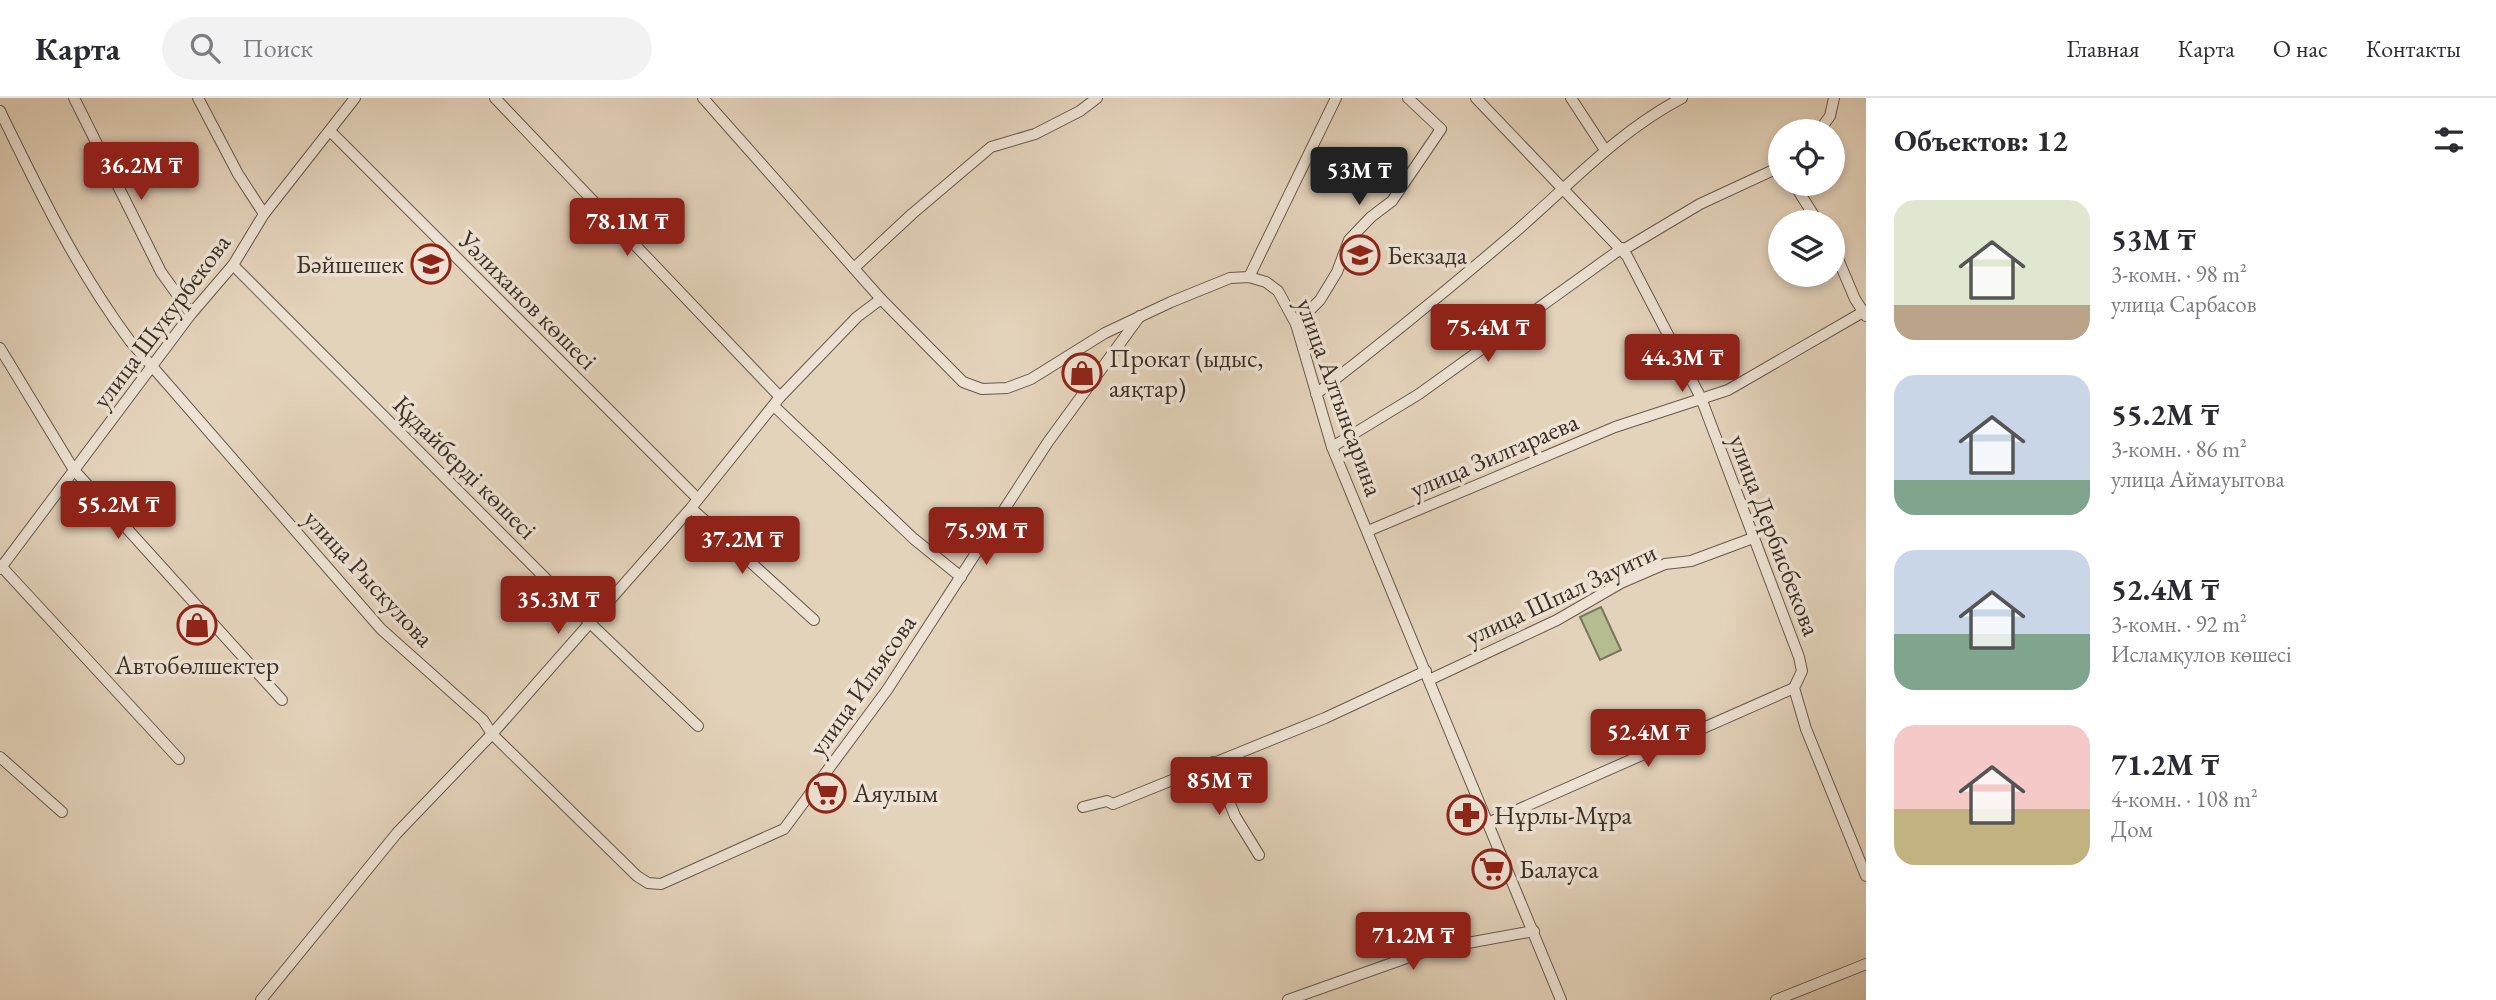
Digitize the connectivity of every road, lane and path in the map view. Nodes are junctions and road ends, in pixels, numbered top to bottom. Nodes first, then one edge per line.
1 (74, 98) edge
2 (198, 98) edge
3 (355, 98) edge
4 (495, 98) edge
5 (703, 98) edge
6 (1097, 98) edge
7 (1336, 98) edge
8 (1408, 98) edge
9 (1476, 98) edge
10 (1571, 98) edge
11 (1682, 98) edge
12 (1834, 98) edge
13 (1663, 102) edge
14 (0, 111) edge
15 (1828, 119) edge
16 (330, 131) junction
17 (1605, 150) junction
18 (1768, 173) edge
19 (1564, 188) junction
20 (264, 214) junction
21 (1623, 249) junction
22 (233, 265) junction
23 (854, 268) junction
24 (1845, 273) edge
25 (1249, 277) junction
26 (881, 299) junction
27 (191, 314) junction
28 (1864, 314) edge
29 (1140, 316) junction
30 (1296, 324) junction
31 (0, 348) edge
32 (153, 366) junction
33 (1316, 394) junction
34 (1701, 398) junction
35 (777, 401) junction
36 (1332, 447) junction
37 (74, 470) junction
38 (697, 498) junction
39 (691, 508) junction
40 (1368, 531) junction
41 (1753, 538) junction
42 (0, 567) edge
43 (961, 577) junction
44 (814, 620) dead end
45 (590, 623) junction
46 (1427, 675) junction
47 (1794, 688) junction
48 (282, 700) dead end
49 (698, 726) dead end
50 (492, 734) junction
51 (0, 757) edge
52 (179, 760) dead end
53 (1213, 762) junction
54 (807, 799) joint
55 (1083, 807) dead end
56 (62, 812) dead end
57 (1490, 822) junction
58 (1259, 855) dead end
59 (1866, 876) edge
60 (1534, 931) junction
61 (1866, 964) edge
62 (261, 1000) edge
63 (1289, 1000) edge
64 (1562, 1000) edge
65 (1776, 1000) edge

1 - 27 street
2 - 20 street
3 - 16 street, улица Шукурбекова
4 - 35 street
5 - 23 street
6 - 23 street
7 - 25 street
8 - 30 street
9 - 19 street, улица Дербисбекова
10 - 17 street
11 - 13 street
12 - 15 street
13 - 17 street
14 - 32 street, улица Рыскулова
16 - 20 street, улица Шукурбекова
16 - 38 street, Уәлиханов көшесі
17 - 19 street
18 - 21 street
19 - 21 street, улица Дербисбекова
19 - 33 street
20 - 22 street, улица Шукурбекова
21 - 34 street, улица Дербисбекова
21 - 36 street
22 - 27 street, улица Шукурбекова
22 - 45 street, Құдайберді көшесі
23 - 26 street
24 - 28 street, улица Зилгараева
25 - 29 street
25 - 30 street, улица Алтынсарина
26 - 29 street
26 - 35 street
27 - 32 street, улица Шукурбекова
28 - 34 street, улица Зилгараева
29 - 43 street, улица Ильясова
30 - 33 street, улица Алтынсарина
31 - 37 street
32 - 37 street, улица Шукурбекова
32 - 50 street, улица Рыскулова
33 - 36 street, улица Алтынсарина
34 - 40 street, улица Зилгараева
34 - 41 street, улица Дербисбекова
35 - 38 street
35 - 43 street
36 - 40 street, улица Алтынсарина
37 - 42 street, улица Шукурбекова
37 - 48 street
38 - 39 street
39 - 44 street
39 - 45 street
40 - 46 street, улица Алтынсарина
41 - 46 street, улица Шпал Зауити
41 - 47 street, улица Дербисбекова
42 - 52 street
43 - 54 street, улица Ильясова
45 - 49 street, Құдайберді көшесі
45 - 50 street
46 - 53 street, улица Шпал Зауити
46 - 57 street, улица Алтынсарина
47 - 57 street
47 - 59 street, улица Дербисбекова
50 - 54 street, улица Рыскулова
50 - 62 street
51 - 56 street
53 - 55 street, улица Шпал Зауити
53 - 58 street
57 - 60 street, улица Алтынсарина
60 - 63 street
60 - 64 street, улица Алтынсарина
61 - 65 street

